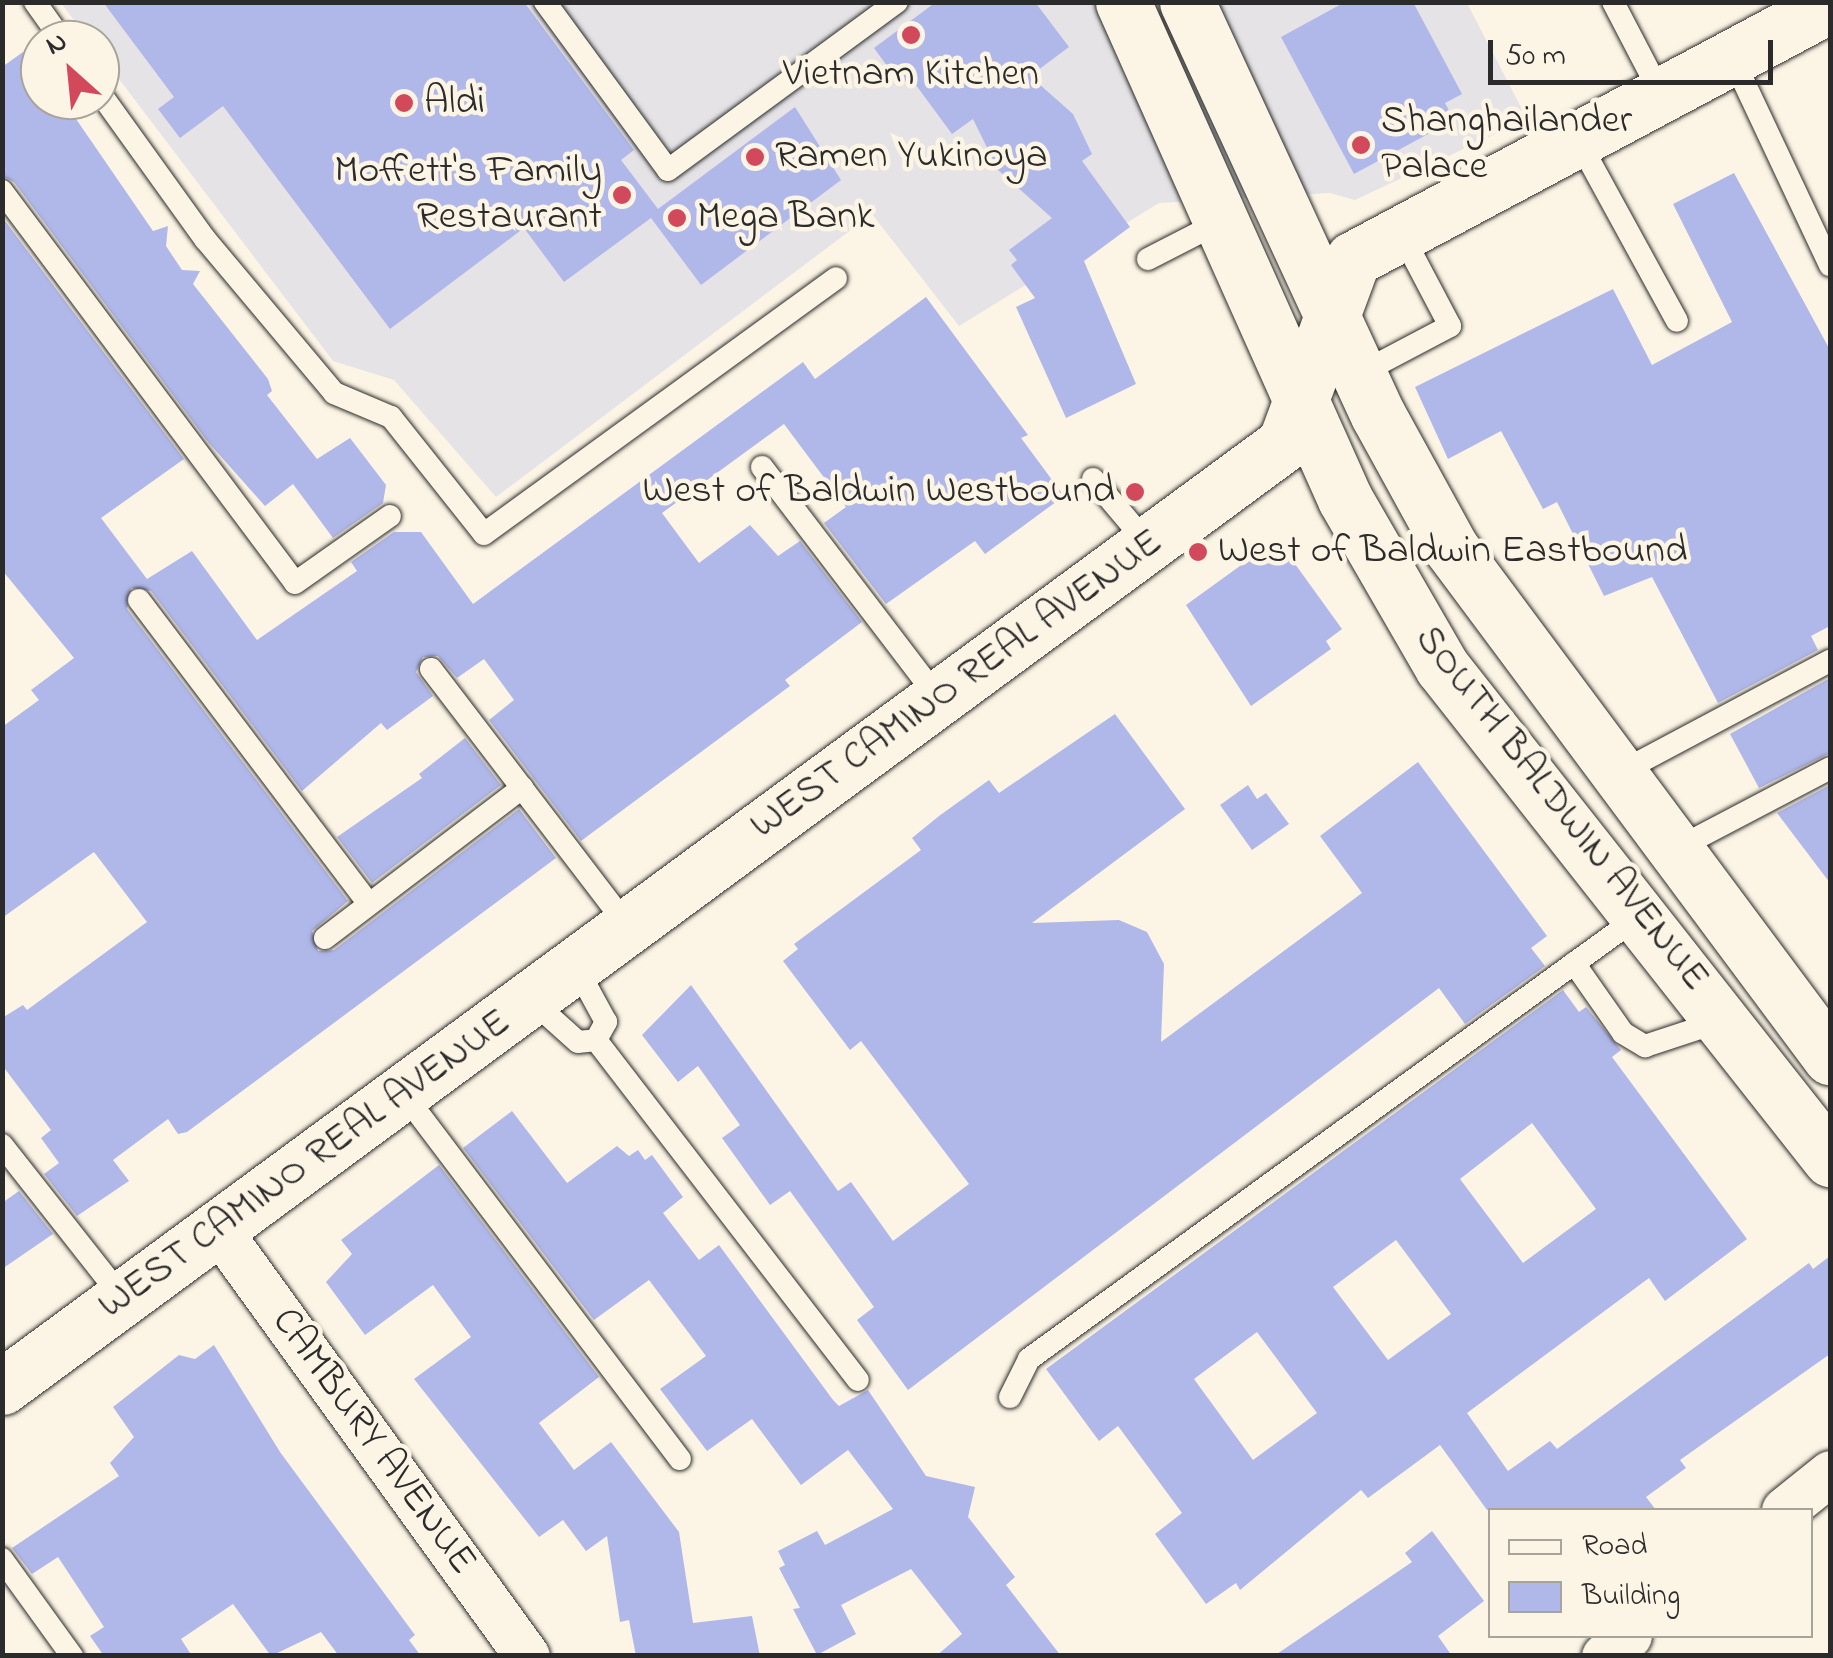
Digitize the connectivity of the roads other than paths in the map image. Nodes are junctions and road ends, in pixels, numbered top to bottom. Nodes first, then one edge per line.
1 (545, 2) edge
2 (898, 2) edge
3 (1123, 2) edge
4 (1187, 2) edge
5 (1614, 2) edge
6 (1830, 5) edge
7 (1733, 59) junction
8 (1662, 96) junction
9 (119, 120) edge
10 (1578, 140) junction
11 (2, 191) edge
12 (1224, 220) junction
13 (1402, 233) junction
14 (1148, 259) dead end
15 (1830, 265) edge
16 (836, 278) dead end
17 (1331, 316) junction
18 (1677, 321) dead end
19 (1359, 374) junction
20 (1300, 393) junction
21 (762, 467) dead end
22 (1093, 479) dead end
23 (390, 516) dead end
24 (1148, 544) junction
25 (139, 600) dead end
26 (1830, 661) edge
27 (431, 669) dead end
28 (938, 698) junction
29 (1830, 768) edge
30 (1616, 774) junction
31 (522, 788) junction
32 (1674, 850) junction
33 (369, 904) junction
34 (1641, 915) junction
35 (628, 927) junction
36 (325, 938) dead end
37 (1574, 962) junction
38 (575, 966) junction
39 (530, 999) junction
40 (1724, 1020) junction
41 (596, 1040) junction
42 (1827, 1044) edge
43 (403, 1093) junction
44 (2, 1146) edge
45 (1830, 1159) edge
46 (218, 1229) junction
47 (123, 1299) junction
48 (19, 1375) edge
49 (858, 1380) dead end
50 (1010, 1396) dead end
51 (680, 1458) dead end
52 (1830, 1473) edge
53 (1786, 1508) edge
54 (2, 1559) edge
55 (1626, 1638) edge
56 (72, 1656) edge
57 (527, 1656) edge
58 (1604, 1656) edge

1 - 2 lane
3 - 12 main road, SOUTH BALDWIN AVENUE
4 - 17 main road, SOUTH BALDWIN AVENUE
5 - 8 lane
6 - 7 main road, WEST CAMINO REAL AVENUE
7 - 8 main road, WEST CAMINO REAL AVENUE
7 - 15 lane
8 - 10 main road, WEST CAMINO REAL AVENUE
9 - 16 lane
10 - 13 main road, WEST CAMINO REAL AVENUE
10 - 18 lane
11 - 23 lane
12 - 14 lane
12 - 20 main road, SOUTH BALDWIN AVENUE
13 - 17 main road, WEST CAMINO REAL AVENUE
13 - 19 lane
17 - 19 main road, SOUTH BALDWIN AVENUE
17 - 20 main road, WEST CAMINO REAL AVENUE
19 - 30 main road, SOUTH BALDWIN AVENUE
20 - 24 main road, WEST CAMINO REAL AVENUE
20 - 34 main road, SOUTH BALDWIN AVENUE
21 - 28 lane
22 - 24 lane
24 - 28 main road, WEST CAMINO REAL AVENUE
25 - 33 lane
26 - 30 lane
27 - 31 lane
28 - 35 main road, WEST CAMINO REAL AVENUE
29 - 32 lane
30 - 32 main road, SOUTH BALDWIN AVENUE
31 - 33 lane
31 - 35 lane
32 - 42 main road, SOUTH BALDWIN AVENUE
33 - 36 lane
34 - 37 lane
34 - 40 main road, SOUTH BALDWIN AVENUE
35 - 38 main road, WEST CAMINO REAL AVENUE
37 - 40 lane
37 - 50 lane
38 - 39 main road, WEST CAMINO REAL AVENUE
38 - 41 lane
39 - 41 lane
39 - 43 main road, WEST CAMINO REAL AVENUE
40 - 45 main road, SOUTH BALDWIN AVENUE
41 - 49 lane
43 - 46 main road, WEST CAMINO REAL AVENUE
43 - 51 lane
44 - 47 lane
46 - 47 main road, WEST CAMINO REAL AVENUE
46 - 57 street, CAMBURY AVENUE
47 - 48 main road, WEST CAMINO REAL AVENUE
52 - 53 street
54 - 56 lane
55 - 58 street

